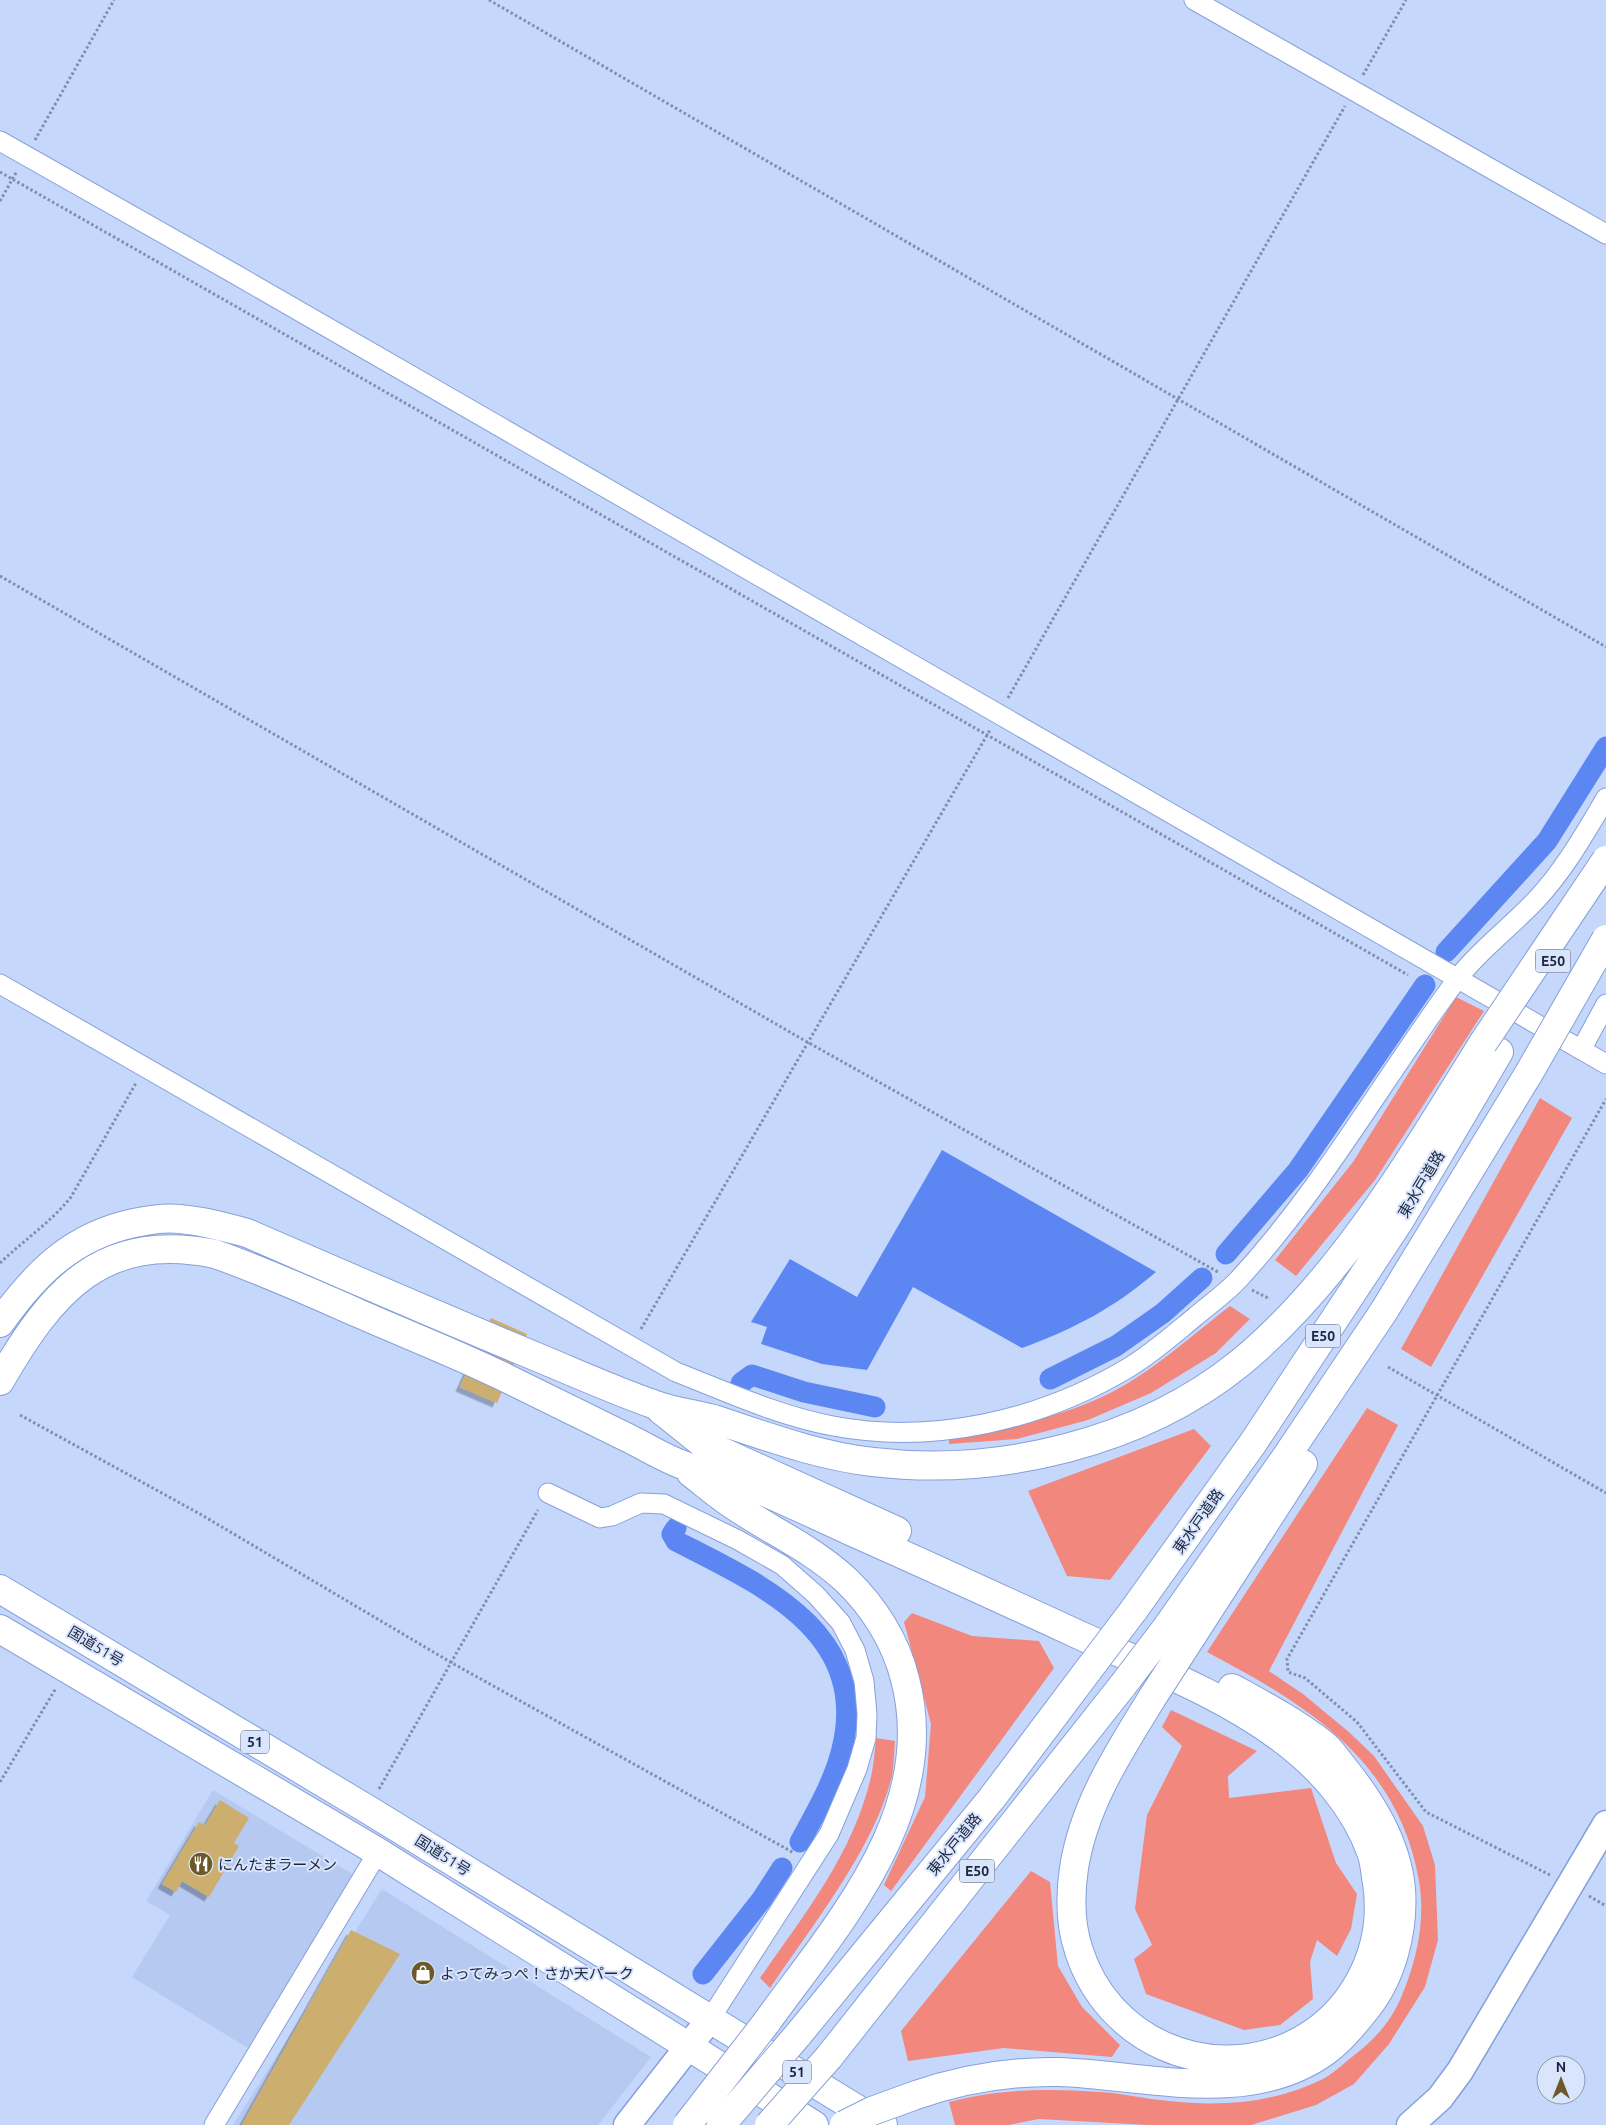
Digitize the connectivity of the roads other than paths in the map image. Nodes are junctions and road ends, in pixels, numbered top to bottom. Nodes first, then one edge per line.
1 (1194, 0) edge
2 (0, 140) edge
3 (1606, 234) edge
4 (1606, 798) edge
5 (1606, 860) edge
6 (1606, 869) edge
7 (1606, 939) edge
8 (1457, 979) junction
9 (0, 984) edge
10 (1606, 1004) edge
11 (1491, 1048) junction
12 (1581, 1050) junction
13 (1606, 1064) edge
14 (1430, 1238) junction
15 (0, 1322) edge
16 (0, 1381) edge
17 (656, 1406) junction
18 (681, 1465) junction
19 (548, 1493) road end
20 (0, 1589) edge
21 (0, 1629) edge
22 (1606, 1824) edge
23 (378, 1852) junction
24 (710, 2019) junction
25 (689, 2047) junction
26 (214, 2125) edge
27 (627, 2125) edge
28 (687, 2125) edge
29 (720, 2125) edge
30 (769, 2125) edge
31 (814, 2125) edge
32 (844, 2125) edge
33 (884, 2125) edge
34 (1410, 2125) edge

1 - 3 street
2 - 8 street
4 - 8 street
5 - 11 highway, bridge
6 - 11 highway, 東水戸道路 / E50
7 - 14 highway, E50, bridge
8 - 9 street
8 - 12 street
10 - 12 street
11 - 17 highway
11 - 29 highway, 東水戸道路 / E50, bridge
12 - 13 street
14 - 18 highway, bridge
14 - 30 highway, E50, bridge
15 - 17 highway
16 - 18 highway
17 - 32 highway, bridge
18 - 28 highway, bridge
19 - 24 street
20 - 24 highway, 国道51号 / 51
21 - 23 highway, 51
22 - 34 street
23 - 25 highway, 51
23 - 26 street
24 - 25 street
24 - 33 highway, 国道51号 / 51
25 - 27 street
25 - 31 highway, 51

